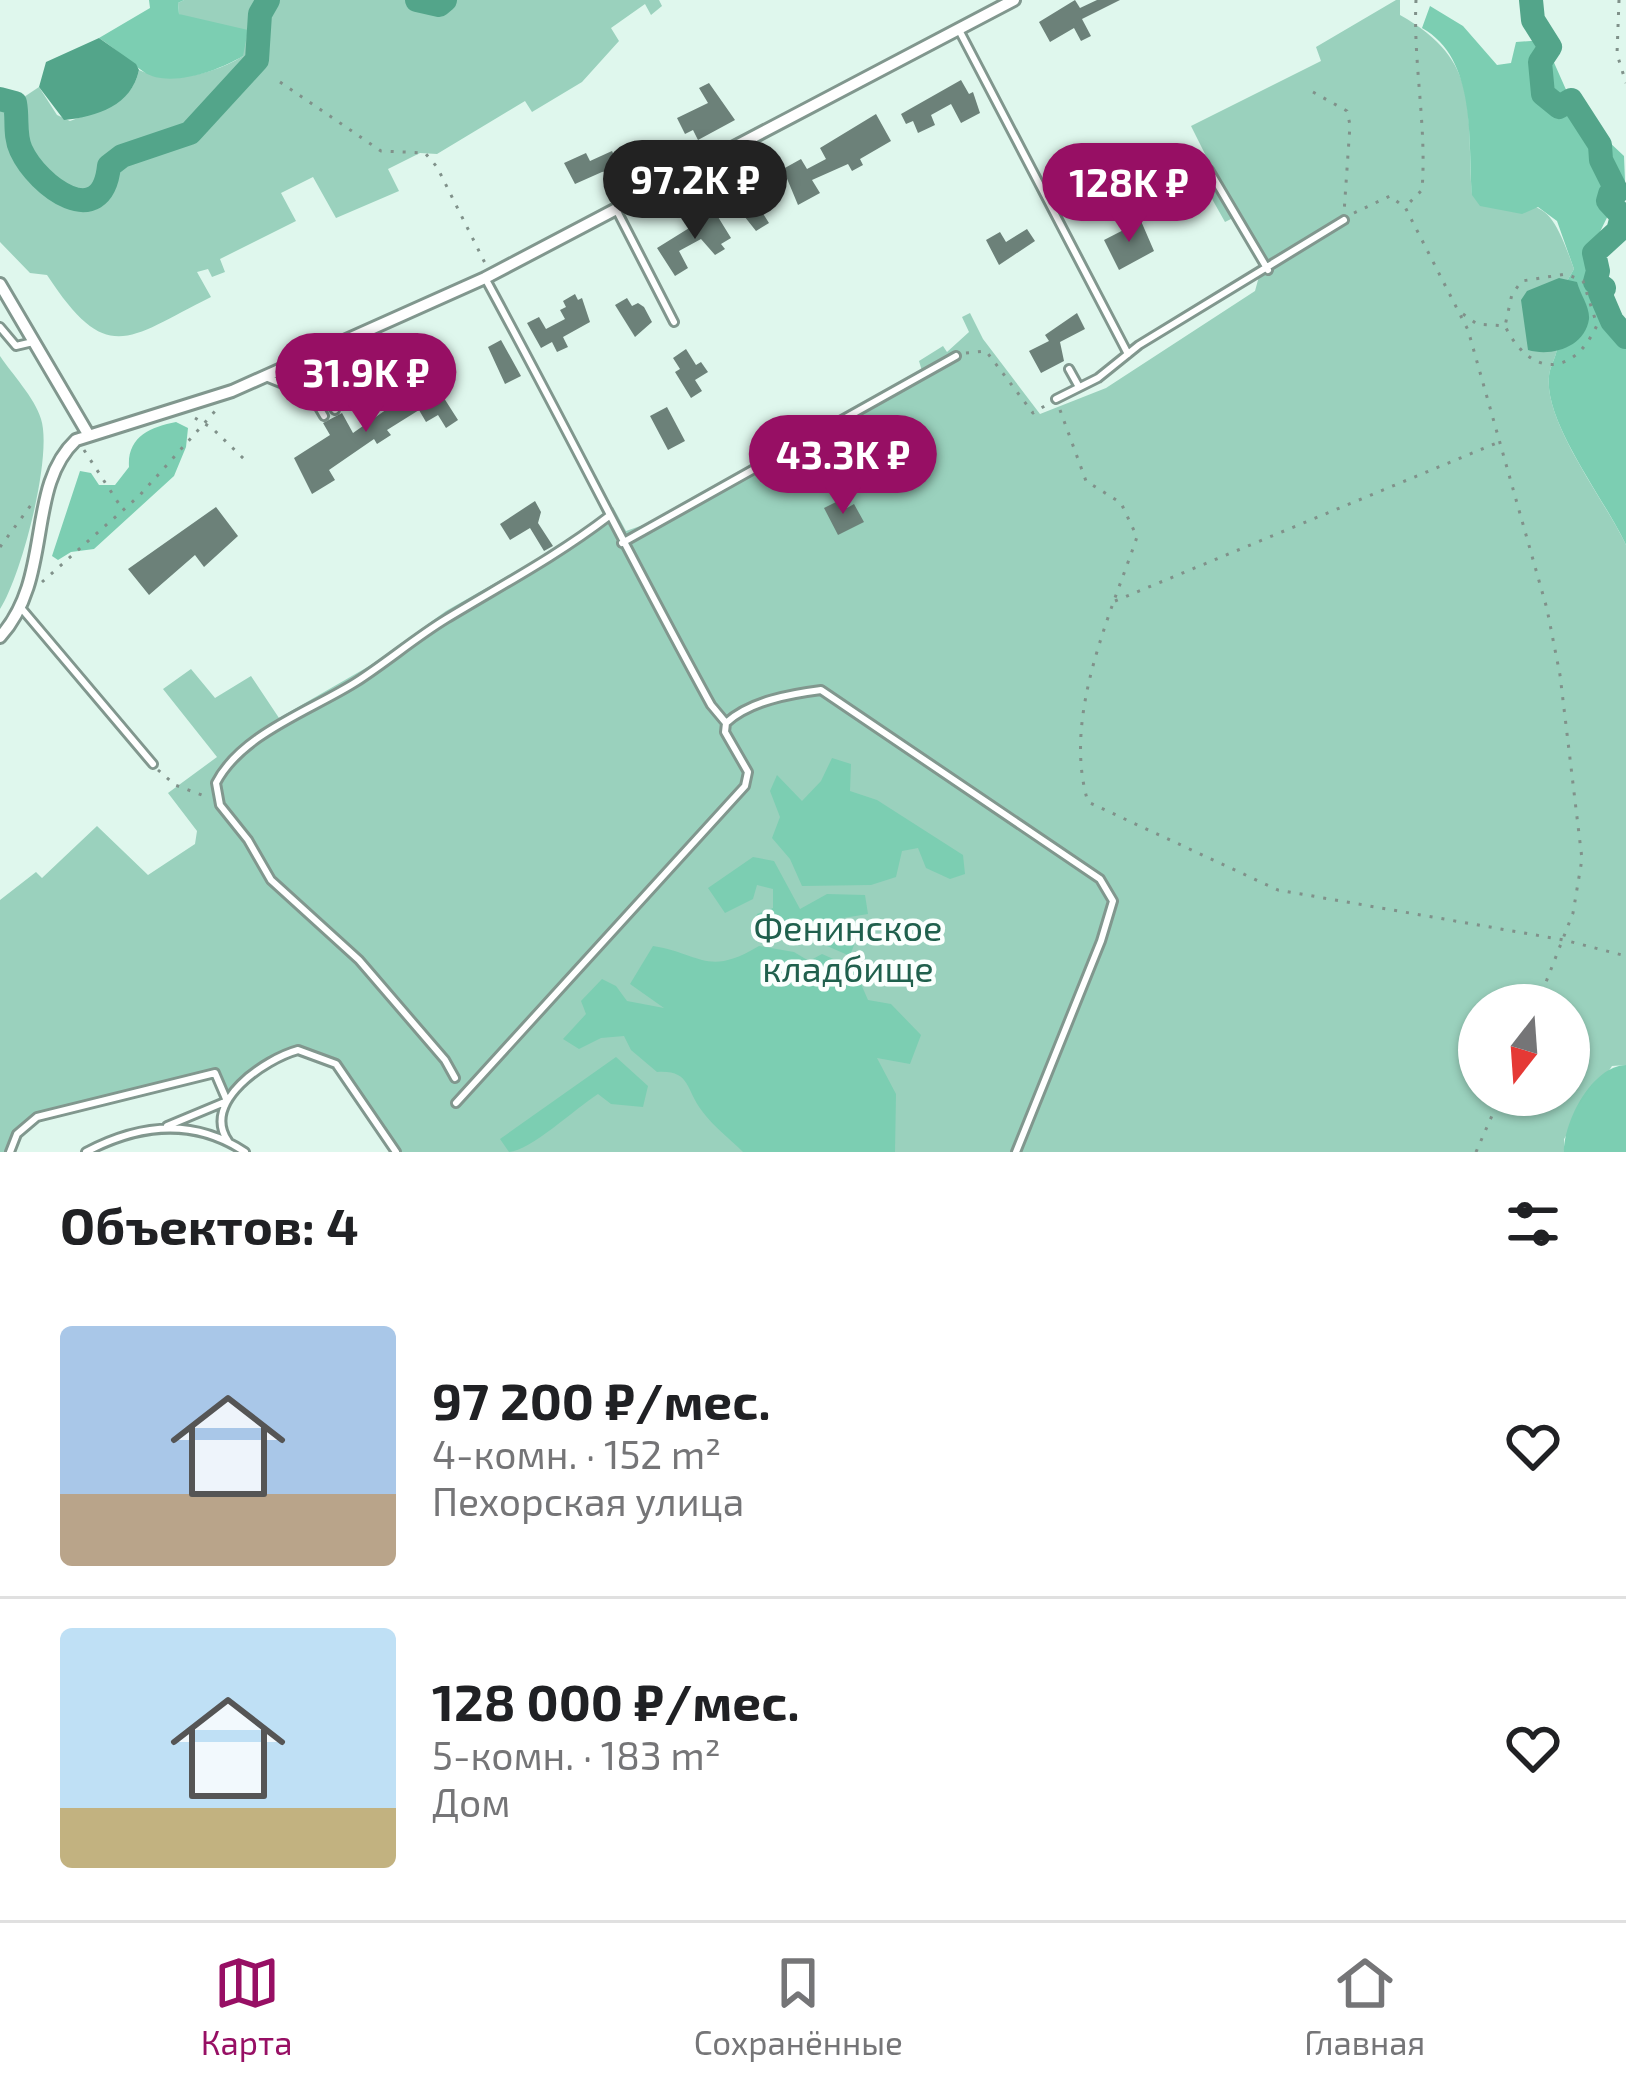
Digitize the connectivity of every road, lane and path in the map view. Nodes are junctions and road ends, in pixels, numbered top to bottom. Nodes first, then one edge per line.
1 (1014, 0) edge
2 (1416, 0) edge
3 (1619, 0) edge
4 (959, 30) junction
5 (280, 82) dead end
6 (1626, 83) edge
7 (1313, 92) dead end
8 (1209, 170) dead end
9 (1405, 207) junction
10 (617, 211) junction
11 (1344, 220) junction
12 (1268, 270) junction
13 (488, 277) junction
14 (0, 284) edge
15 (1462, 313) junction
16 (674, 322) dead end
17 (1505, 326) junction
18 (0, 327) edge
19 (36, 340) junction
20 (1127, 354) junction
21 (956, 356) joint
22 (1069, 369) dead end
23 (265, 377) junction
24 (1078, 387) junction
25 (232, 392) junction
26 (312, 397) junction
27 (1056, 399) junction
28 (177, 410) junction
29 (335, 410) dead end
30 (324, 416) dead end
31 (204, 422) junction
32 (88, 434) junction
33 (1501, 441) junction
34 (87, 454) dead end
35 (245, 460) dead end
36 (31, 504) dead end
37 (122, 508) junction
38 (609, 516) junction
39 (622, 544) junction
40 (0, 547) edge
41 (30, 589) junction
42 (1114, 601) junction
43 (22, 609) junction
44 (0, 637) edge
45 (726, 723) junction
46 (153, 764) joint
47 (220, 805) junction
48 (1564, 940) junction
49 (1626, 956) edge
50 (1546, 984) edge
51 (454, 1078) dead end
52 (227, 1101) junction
53 (456, 1103) dead end
54 (1492, 1116) edge
55 (167, 1126) junction
56 (229, 1141) junction
57 (10, 1152) edge
58 (86, 1152) edge
59 (245, 1152) edge
60 (396, 1152) edge
61 (1016, 1152) edge
62 (1476, 1152) edge

1 - 4 street
2 - 9 path
3 - 6 path
4 - 10 street
4 - 20 lane
5 - 13 path
7 - 11 path
8 - 12 lane
9 - 11 path
9 - 15 path
10 - 13 street
10 - 16 lane
11 - 12 lane
12 - 20 lane
13 - 23 street
13 - 38 lane
14 - 19 street
15 - 17 path
15 - 33 path
17 - 17 path
18 - 19 lane
19 - 32 street
20 - 24 lane
21 - 27 path
21 - 39 lane
22 - 24 lane
23 - 25 street
23 - 26 lane
24 - 27 lane
25 - 28 street
25 - 31 path
26 - 29 lane
26 - 30 lane
27 - 42 path
28 - 31 path
28 - 32 street
31 - 35 path
31 - 37 path
32 - 41 street
33 - 42 path
33 - 48 path
34 - 37 path
36 - 40 path
37 - 41 path
38 - 39 lane
38 - 47 lane
39 - 45 lane
41 - 43 street
42 - 48 path
43 - 44 street
43 - 46 lane
45 - 53 lane
45 - 61 lane
46 - 47 path
47 - 51 lane
48 - 49 path
48 - 50 path
52 - 55 lane
52 - 56 lane
52 - 57 lane
52 - 60 lane
54 - 62 path
55 - 56 lane
55 - 58 lane
56 - 59 lane

